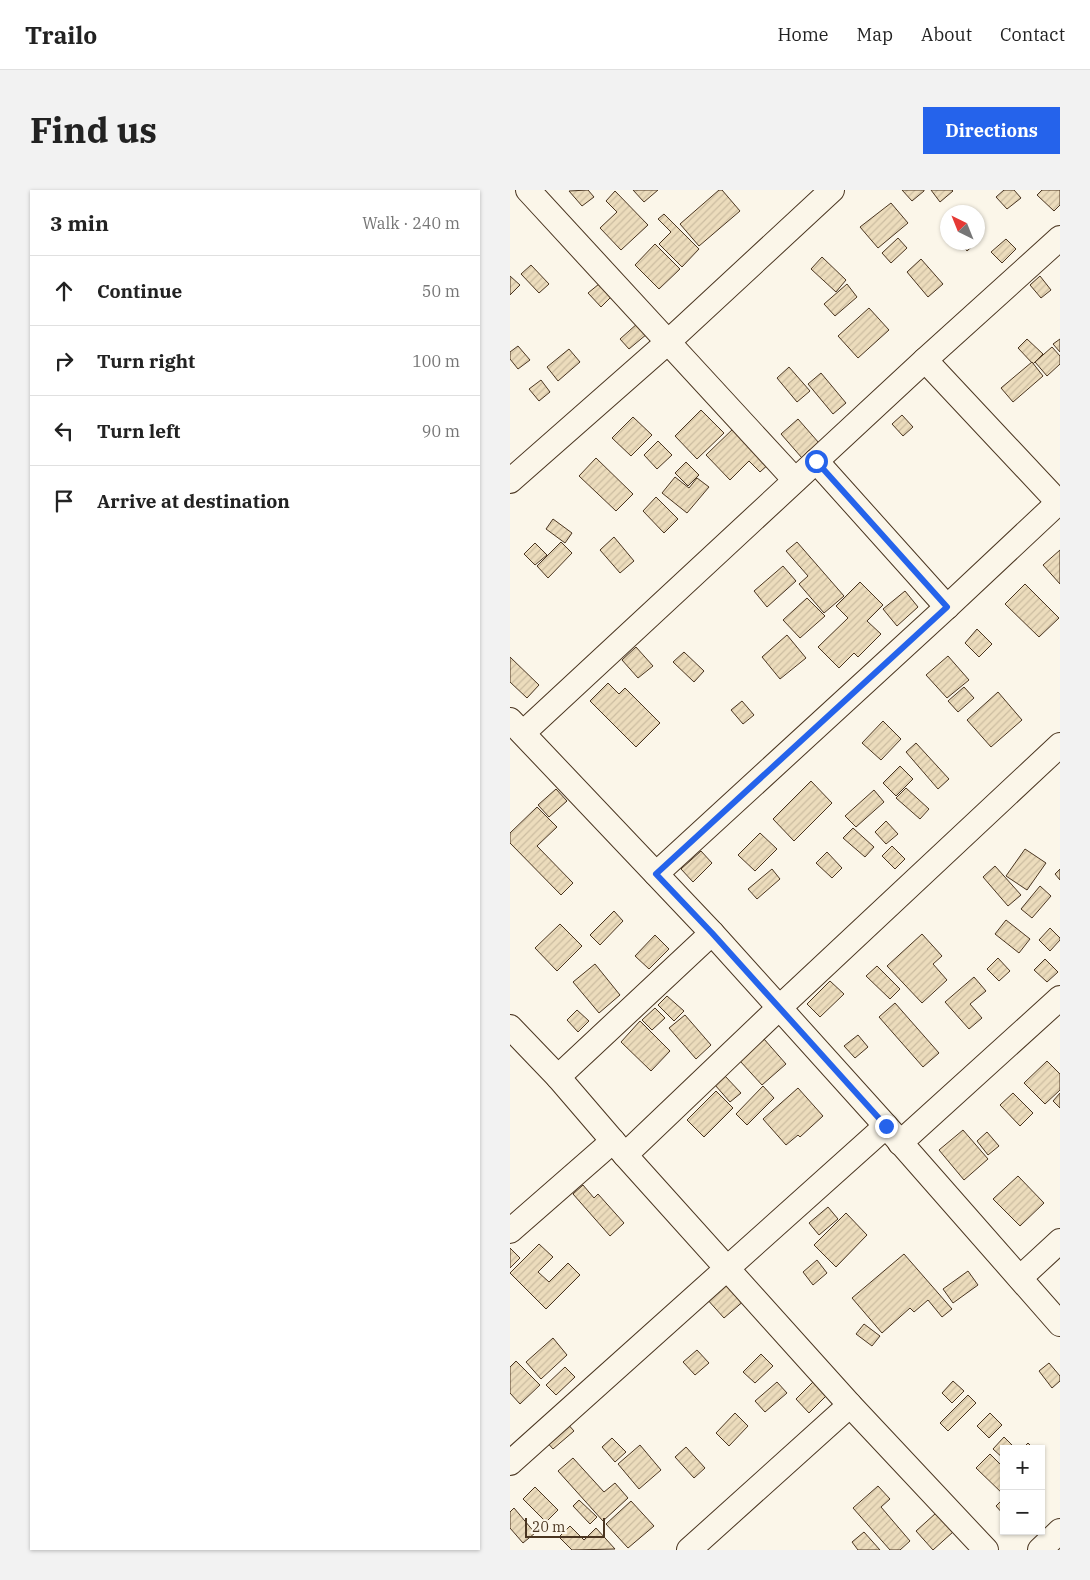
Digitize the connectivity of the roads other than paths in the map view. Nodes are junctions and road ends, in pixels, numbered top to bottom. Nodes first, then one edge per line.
1 (528, 190) edge
2 (832, 190) edge
3 (1060, 238) edge
4 (668, 342) junction
5 (925, 360) junction
6 (816, 461) junction
7 (795, 480) junction
8 (510, 481) edge
9 (1059, 502) edge
10 (947, 607) junction
11 (516, 726) edge
12 (1060, 745) edge
13 (656, 874) junction
14 (712, 933) junction
15 (1060, 998) edge
16 (779, 1008) junction
17 (510, 1027) edge
18 (558, 1077) junction
19 (893, 1135) junction
20 (619, 1148) junction
21 (510, 1231) edge
22 (1060, 1241) edge
23 (727, 1268) junction
24 (1020, 1278) junction
25 (1060, 1324) edge
26 (850, 1404) junction
27 (510, 1463) edge
28 (1060, 1531) edge
29 (975, 1546) edge
30 (689, 1550) edge
31 (1040, 1550) edge

1 - 4 street
2 - 4 street
3 - 5 street
4 - 7 street
4 - 8 street
5 - 6 street
5 - 9 street
6 - 7 street
6 - 10 street
7 - 11 street
9 - 10 street
10 - 13 street
11 - 13 street
12 - 16 street
13 - 14 street
14 - 16 street
14 - 18 street
15 - 19 street
16 - 19 street
16 - 20 street
17 - 18 street
18 - 20 street
19 - 23 street
19 - 24 street
20 - 21 street
20 - 23 street
22 - 24 street
23 - 26 street
23 - 27 street
24 - 25 street
26 - 29 street
26 - 30 street
28 - 31 street

